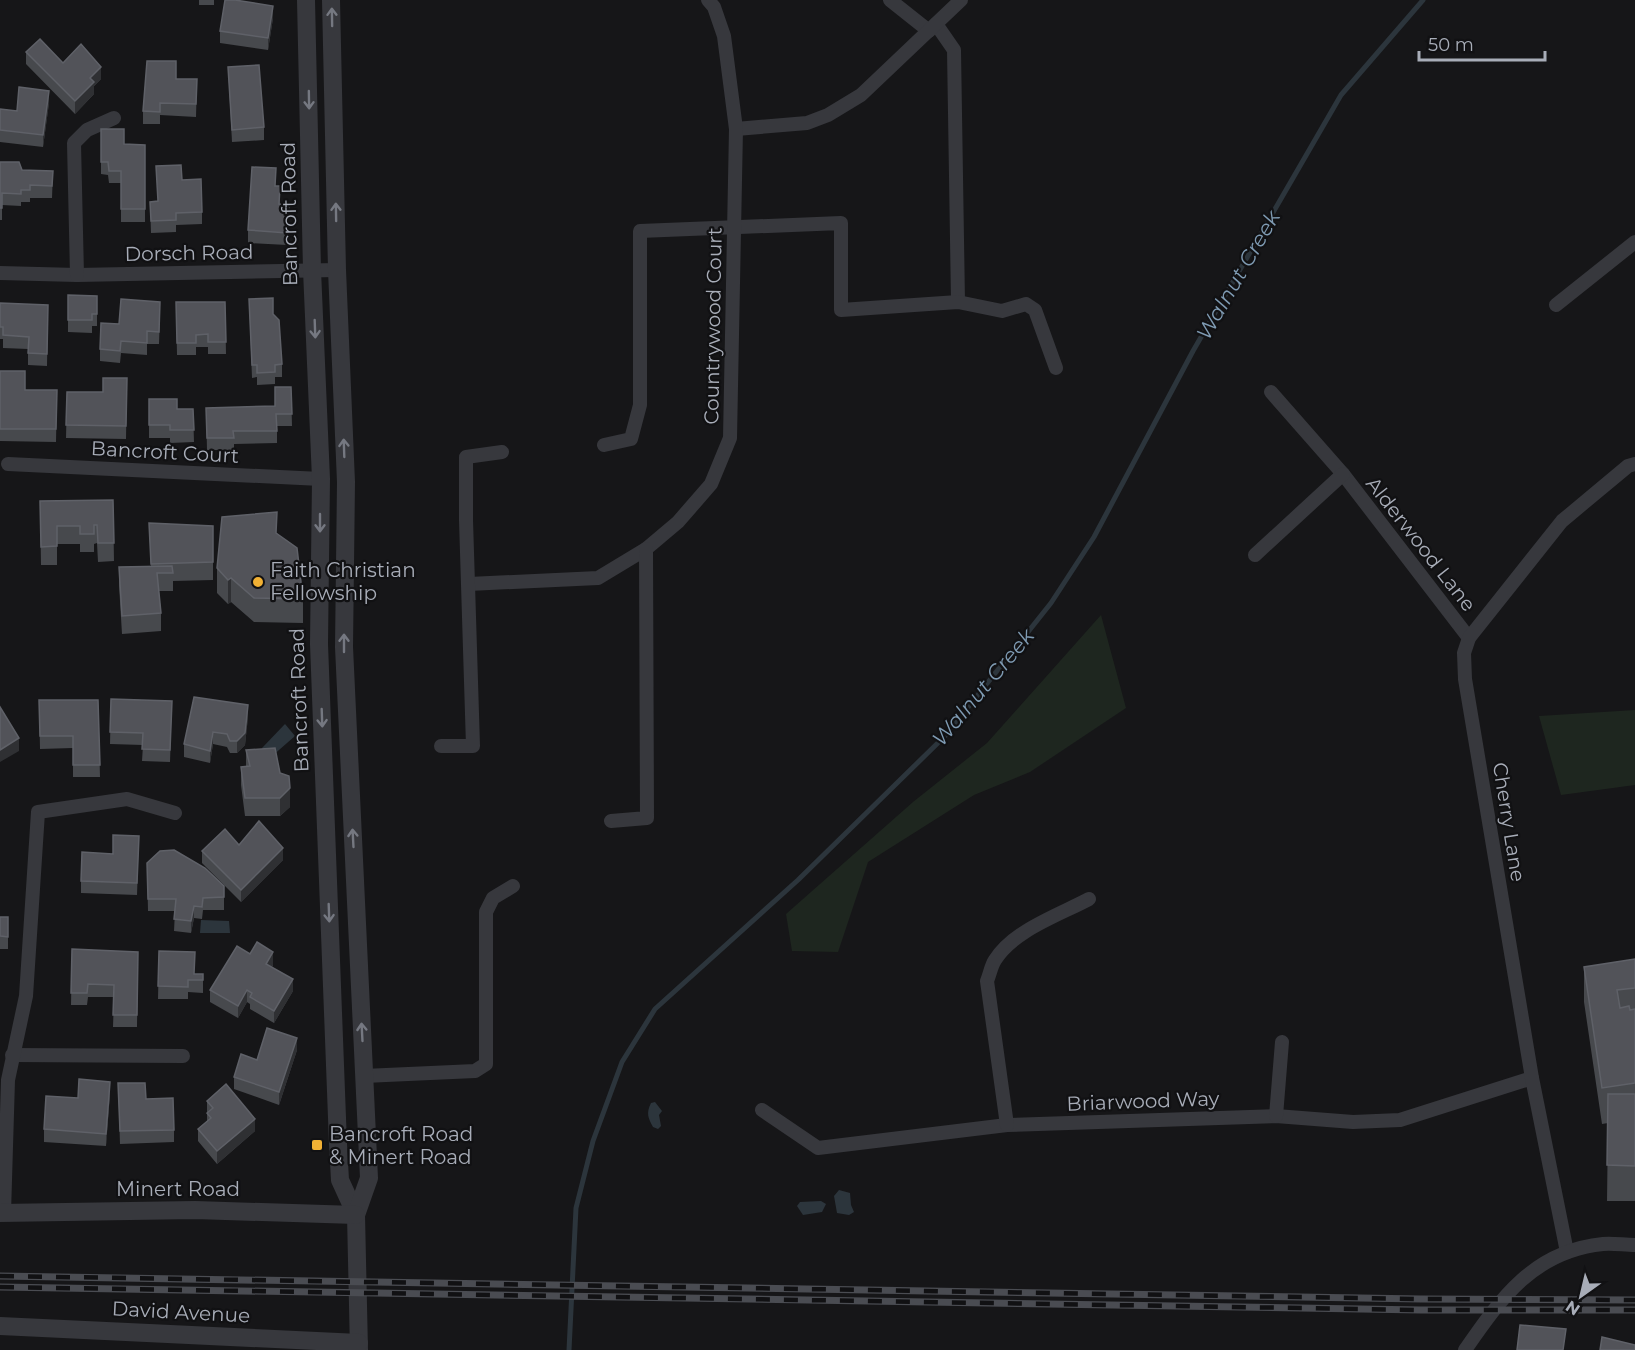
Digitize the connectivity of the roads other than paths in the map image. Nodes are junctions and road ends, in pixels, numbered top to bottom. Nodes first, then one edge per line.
1 (306, 0) edge
2 (331, 0) edge
3 (708, 0) edge
4 (890, 0) edge
5 (961, 0) edge
6 (932, 28) junction
7 (114, 118) dead end
8 (735, 129) junction
9 (734, 228) junction
10 (1635, 242) edge
11 (312, 270) junction
12 (337, 270) junction
13 (0, 273) edge
14 (77, 274) junction
15 (958, 302) junction
16 (1556, 305) dead end
17 (1056, 368) dead end
18 (1270, 392) dead end
19 (604, 445) dead end
20 (502, 452) dead end
21 (8, 464) dead end
22 (1635, 464) edge
23 (1343, 474) junction
24 (321, 479) junction
25 (646, 549) junction
26 (1255, 555) dead end
27 (469, 584) junction
28 (1469, 638) junction
29 (441, 746) dead end
30 (175, 813) dead end
31 (611, 821) dead end
32 (513, 886) dead end
33 (1089, 899) dead end
34 (1282, 1042) dead end
35 (12, 1055) junction
36 (183, 1056) dead end
37 (364, 1076) junction
38 (1532, 1078) junction
39 (762, 1110) dead end
40 (1276, 1116) junction
41 (1007, 1125) junction
42 (2, 1213) edge
43 (356, 1215) junction
44 (1635, 1245) edge
45 (1567, 1252) junction
46 (0, 1326) edge
47 (359, 1347) edge
48 (1465, 1350) edge

1 -> 11 street, Bancroft Road
12 -> 2 street, Bancroft Road
3 - 8 street, Countrywood Court
4 - 6 street
5 - 6 street
6 - 8 street
6 - 15 street
7 - 14 street
8 - 9 street, Countrywood Court
9 - 15 street
9 - 19 street
9 - 25 street, Countrywood Court
10 - 16 street
11 - 12 street, Dorsch Road
11 - 14 street, Dorsch Road
11 -> 24 street, Bancroft Road
37 -> 12 street, Bancroft Road
13 - 14 street, Dorsch Road
15 - 17 street
18 - 23 street, Alderwood Lane
20 - 27 street
21 - 24 street, Bancroft Court
22 - 28 street, Cherry Lane
23 - 26 street
23 - 28 street, Alderwood Lane
24 -> 43 street, Bancroft Road
25 - 27 street, Countrywood Court
25 - 31 street
27 - 29 street
28 - 38 street, Cherry Lane
30 - 35 street
32 - 37 street
33 - 41 street
34 - 40 street
35 - 36 street
35 - 42 street
37 - 43 street, Bancroft Road
38 - 40 street, Briarwood Way
38 - 45 street, Cherry Lane
39 - 41 street, Briarwood Way
40 - 41 street, Briarwood Way
42 - 43 street, Minert Road
43 - 47 street, Bancroft Road
44 - 45 street
45 - 48 street
46 - 47 street, David Avenue

